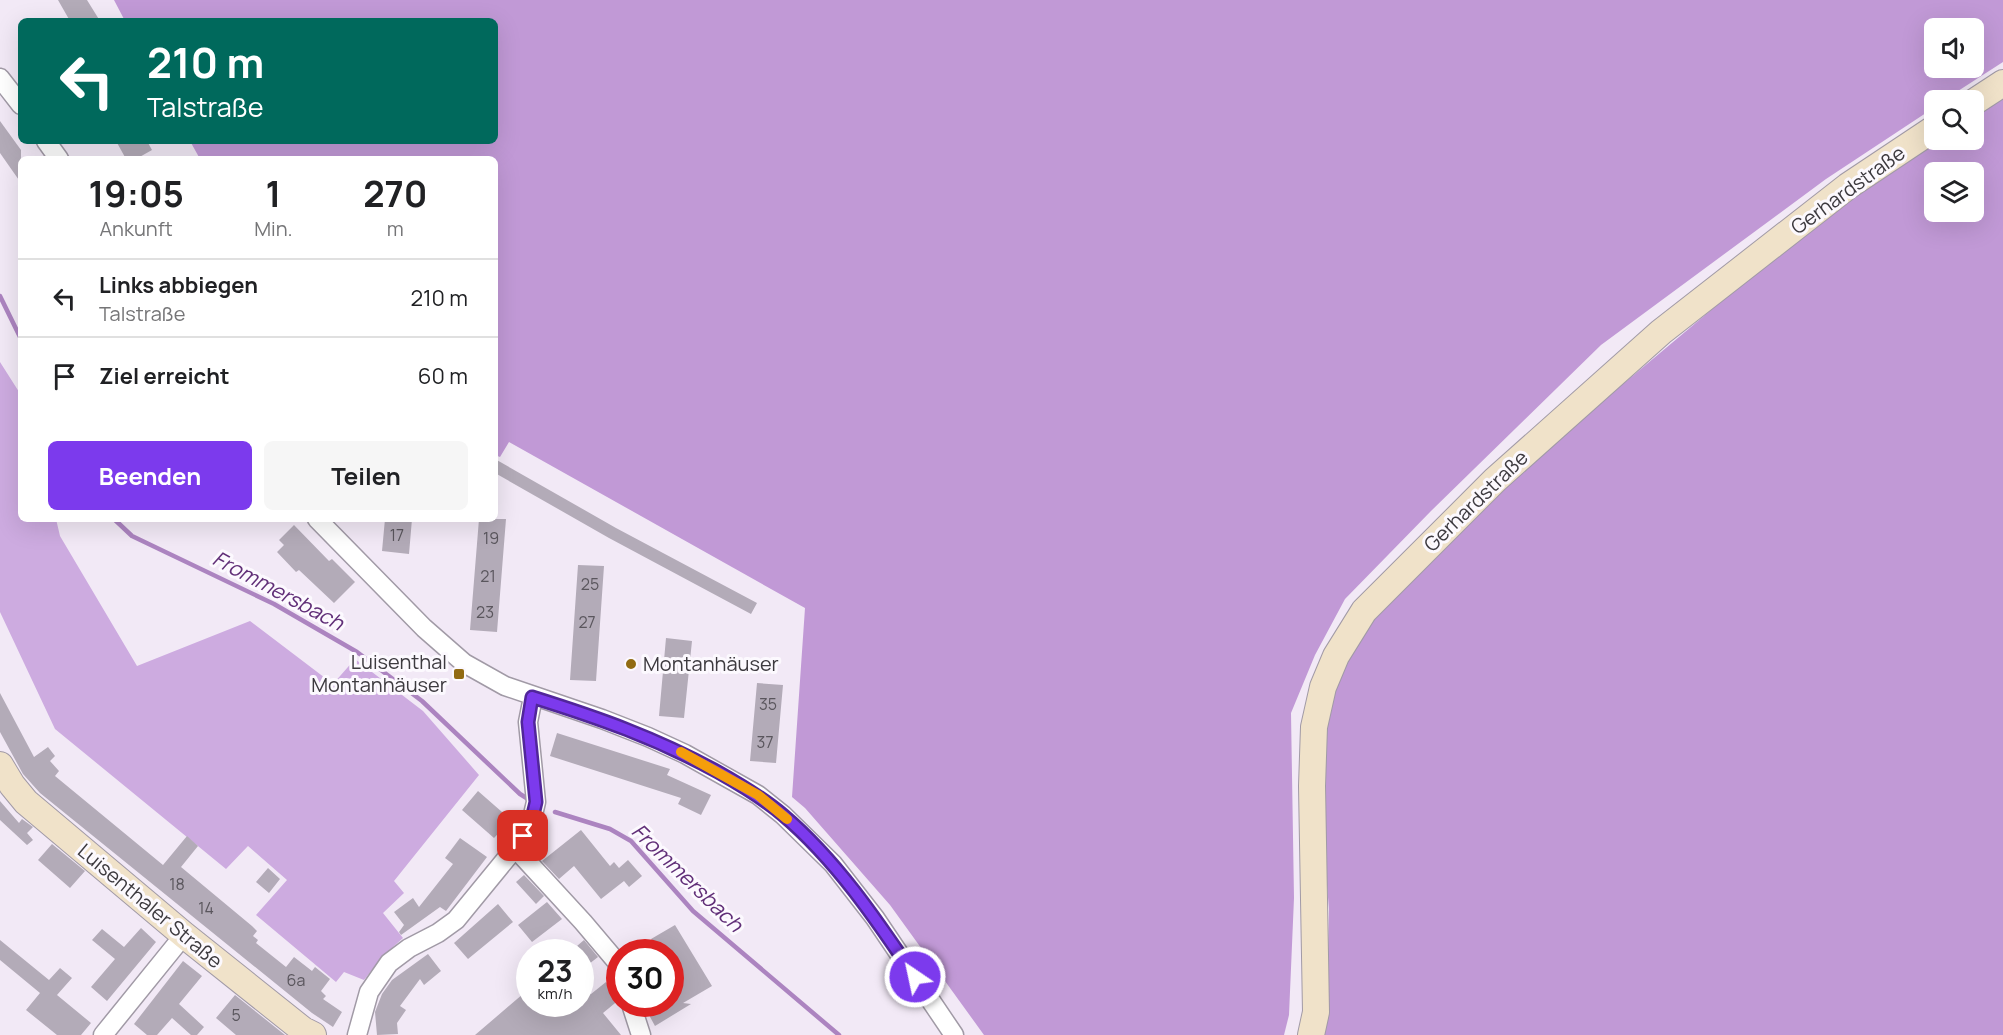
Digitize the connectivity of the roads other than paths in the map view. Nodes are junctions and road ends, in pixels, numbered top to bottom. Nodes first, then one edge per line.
1 (0, 78) edge
2 (2003, 83) edge
3 (1984, 95) edge
4 (18, 101) edge
5 (1924, 135) edge
6 (320, 522) edge
7 (532, 697) junction
8 (0, 765) edge
9 (515, 848) junction
10 (184, 935) junction
11 (606, 949) edge
12 (635, 1017) edge
13 (305, 1033) edge
14 (103, 1035) edge
15 (357, 1035) edge
16 (640, 1035) edge
17 (954, 1035) edge
18 (1311, 1035) edge

1 - 4 street
2 - 3 street
5 - 18 street, Gerhardstraße
6 - 7 street
7 - 9 street
7 - 17 street
8 - 10 street, Luisenthaler Straße
9 - 11 street
9 - 15 street
10 - 13 street, Luisenthaler Straße
10 - 14 street
12 - 16 street

